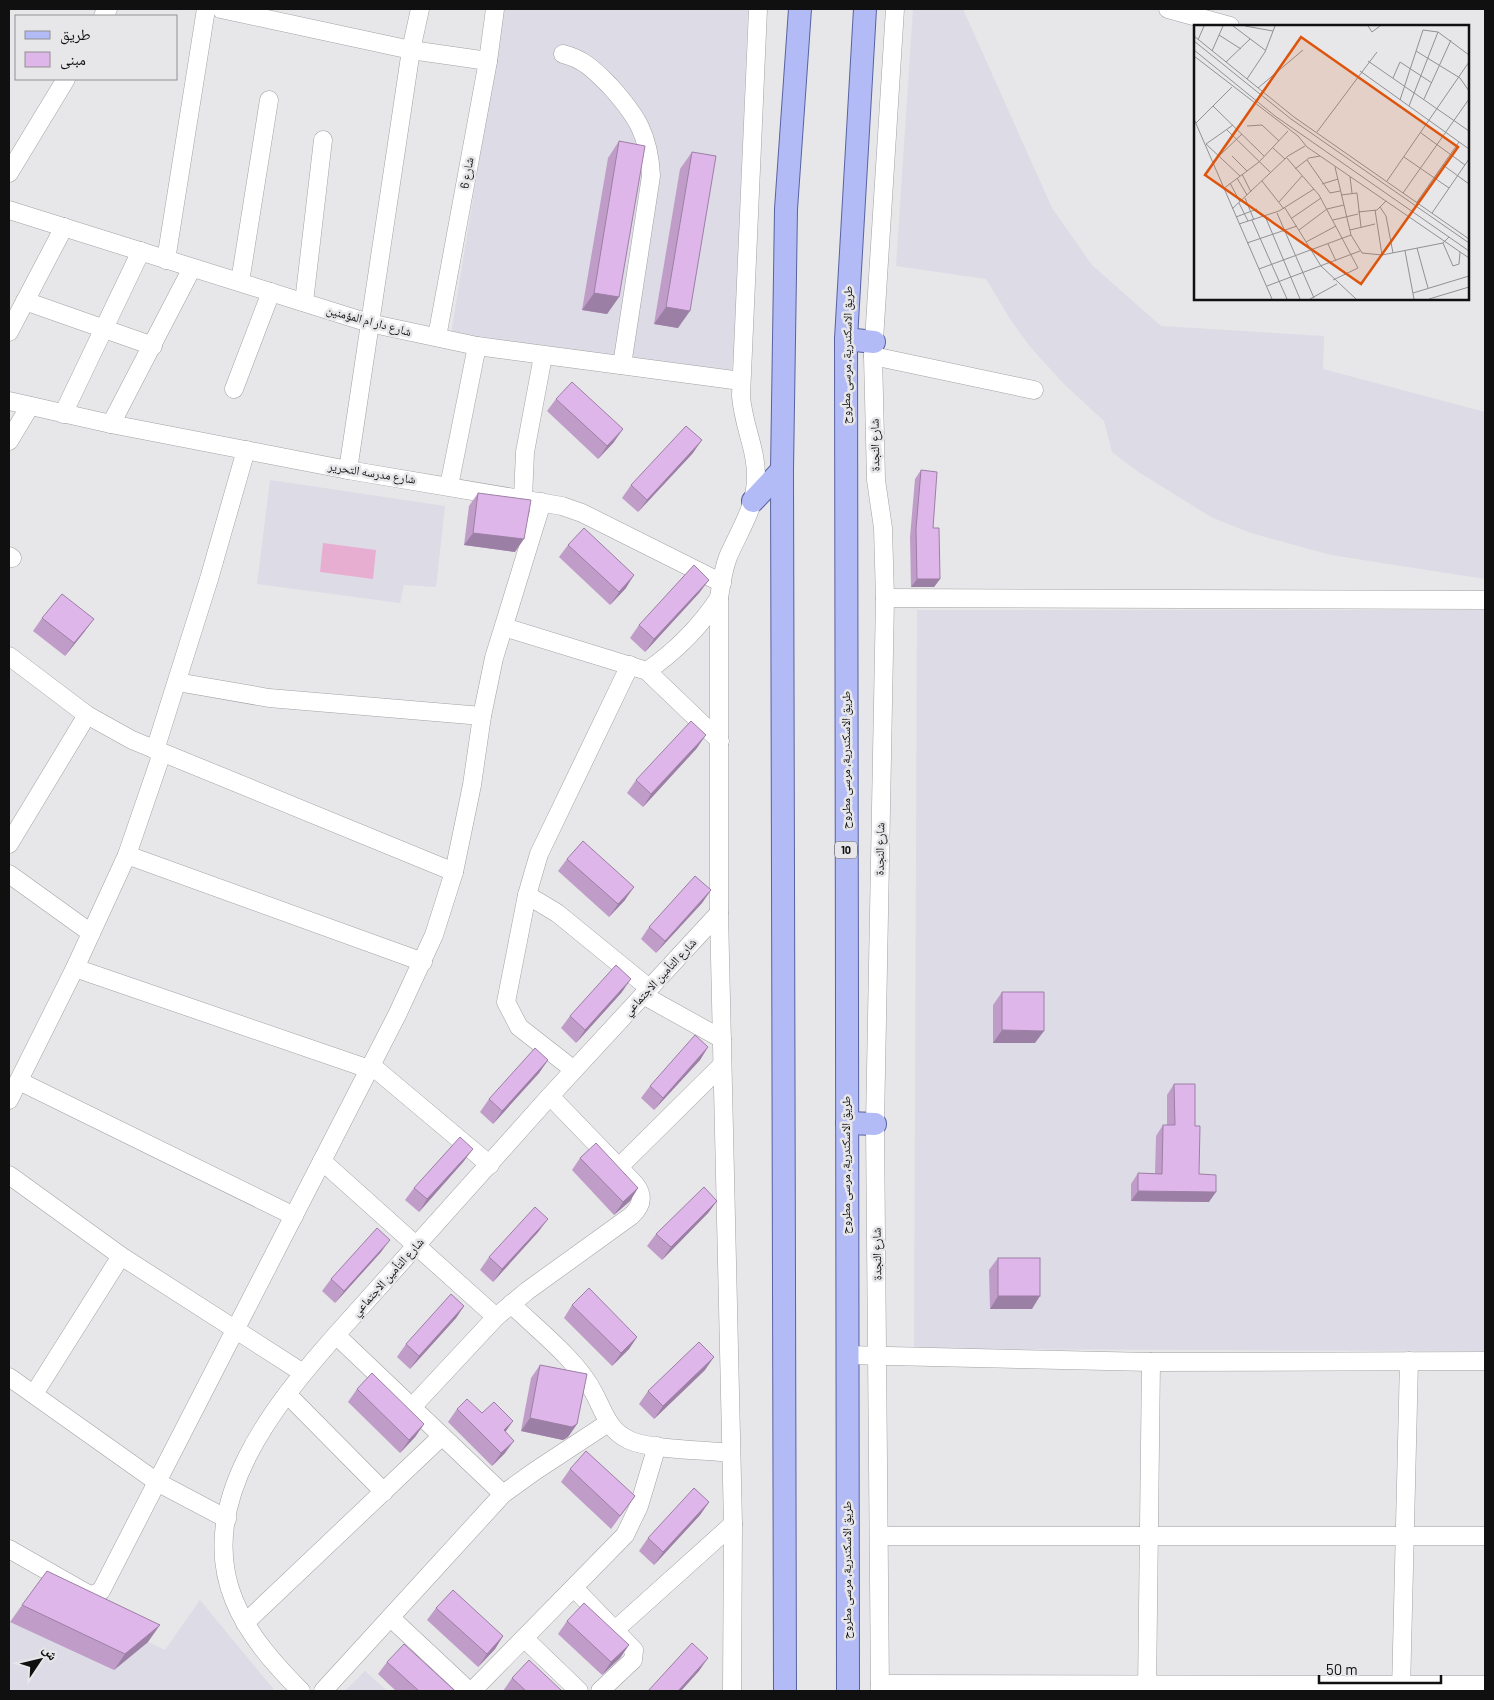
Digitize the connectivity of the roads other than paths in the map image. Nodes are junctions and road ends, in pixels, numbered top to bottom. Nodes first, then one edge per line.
1 (206, 9) edge
2 (221, 9) edge
3 (420, 9) edge
4 (496, 9) edge
5 (758, 9) edge
6 (800, 9) edge
7 (864, 9) edge
8 (895, 9) edge
9 (1168, 9) edge
10 (1226, 25) edge
11 (410, 50) junction
12 (563, 54) dead end
13 (488, 61) junction
14 (65, 80) edge
15 (269, 100) dead end
16 (323, 140) dead end
17 (9, 173) edge
18 (9, 210) edge
19 (64, 227) junction
20 (141, 252) junction
21 (166, 260) junction
22 (192, 268) junction
23 (240, 282) junction
24 (271, 292) junction
25 (25, 302) junction
26 (304, 302) junction
27 (369, 323) junction
28 (102, 329) junction
29 (9, 332) edge
30 (437, 337) junction
31 (846, 339) junction
32 (153, 346) junction
33 (476, 346) junction
34 (874, 349) junction
35 (543, 356) junction
36 (622, 365) junction
37 (742, 381) junction
38 (234, 389) dead end
39 (1034, 390) dead end
40 (9, 401) edge
41 (30, 406) junction
42 (63, 414) junction
43 (111, 424) junction
44 (9, 441) edge
45 (246, 450) junction
46 (348, 470) junction
47 (782, 470) junction
48 (449, 486) junction
49 (523, 498) junction
50 (752, 501) junction
51 (542, 502) junction
52 (720, 590) junction
53 (885, 598) junction
54 (1485, 600) edge
55 (504, 627) junction
56 (9, 656) edge
57 (630, 665) junction
58 (647, 670) junction
59 (176, 682) junction
60 (87, 715) junction
61 (482, 716) junction
62 (720, 740) junction
63 (159, 752) junction
64 (9, 844) edge
65 (126, 855) junction
66 (454, 872) junction
67 (9, 874) edge
68 (527, 895) junction
69 (719, 913) junction
70 (90, 933) junction
71 (422, 962) junction
72 (75, 968) junction
73 (646, 992) junction
74 (722, 1039) junction
75 (722, 1064) junction
76 (370, 1067) junction
77 (574, 1070) junction
78 (18, 1081) junction
79 (550, 1096) junction
80 (9, 1100) edge
81 (847, 1123) junction
82 (875, 1124) junction
83 (322, 1162) junction
84 (490, 1165) junction
85 (619, 1167) junction
86 (9, 1175) edge
87 (294, 1216) junction
88 (417, 1246) junction
89 (121, 1256) junction
90 (511, 1304) junction
91 (496, 1317) junction
92 (235, 1330) junction
93 (336, 1335) junction
94 (846, 1355) junction
95 (878, 1355) junction
96 (1409, 1361) junction
97 (1485, 1361) edge
98 (1151, 1362) junction
99 (303, 1373) junction
100 (9, 1376) edge
101 (34, 1394) junction
102 (287, 1394) junction
103 (412, 1407) junction
104 (608, 1423) junction
105 (442, 1436) junction
106 (657, 1446) junction
107 (731, 1453) junction
108 (157, 1482) junction
109 (384, 1492) junction
110 (503, 1494) junction
111 (227, 1520) junction
112 (733, 1524) junction
113 (1148, 1535) junction
114 (880, 1536) junction
115 (1405, 1536) junction
116 (1485, 1536) edge
117 (9, 1549) edge
118 (574, 1588) junction
119 (391, 1618) junction
120 (245, 1623) junction
121 (615, 1630) junction
122 (524, 1638) junction
123 (1485, 1685) edge
124 (1147, 1687) edge
125 (880, 1688) edge
126 (1284, 1688) edge
127 (1401, 1688) edge
128 (301, 1691) edge
129 (323, 1691) edge
130 (471, 1691) edge
131 (579, 1691) edge
132 (600, 1691) edge
133 (732, 1691) edge
134 (785, 1691) edge
135 (848, 1691) edge

1 - 21 street
2 - 11 street
3 - 11 street
4 - 13 street, شارع 6
5 - 37 street
6 - 47 main road
7 - 31 main road, طريق الاسكندرية, مرسى مطروح / 10
8 - 34 street, شارع النجدة
9 - 10 street
11 - 13 street
11 - 27 street
12 - 36 street
13 - 30 street, شارع 6
14 - 17 street
15 - 23 street
16 - 26 street
18 - 19 street, شارع دار ام المؤمنين
19 - 20 street, شارع دار ام المؤمنين
19 - 25 street
20 - 21 street, شارع دار ام المؤمنين
20 - 28 street
21 - 22 street, شارع دار ام المؤمنين
22 - 23 street, شارع دار ام المؤمنين
22 - 32 street
23 - 24 street, شارع دار ام المؤمنين
24 - 26 street, شارع دار ام المؤمنين
24 - 38 street
25 - 28 street
25 - 29 street
26 - 27 street, شارع دار ام المؤمنين
27 - 30 street, شارع دار ام المؤمنين
27 - 46 street
28 - 32 street
28 - 42 street
30 - 33 street, شارع دار ام المؤمنين
31 - 34 main road
31 - 81 main road, طريق الاسكندرية, مرسى مطروح / 10
32 - 43 street
33 - 35 street, شارع دار ام المؤمنين
33 - 48 street
34 - 39 street
34 - 53 street, شارع النجدة
35 - 36 street, شارع دار ام المؤمنين
35 - 49 street
36 - 37 street, شارع دار ام المؤمنين
37 - 50 street
40 - 41 street, شارع مدرسه التحرير
41 - 42 street, شارع مدرسه التحرير
41 - 44 street
42 - 43 street, شارع مدرسه التحرير
43 - 45 street, شارع مدرسه التحرير
45 - 46 street, شارع مدرسه التحرير
45 - 59 street
46 - 48 street, شارع مدرسه التحرير
47 - 50 main road
47 - 134 main road
48 - 49 street, شارع مدرسه التحرير
49 - 51 street, شارع مدرسه التحرير
50 - 52 street
51 - 52 street, شارع مدرسه التحرير
51 - 55 street
52 - 58 street
52 - 62 street
53 - 54 street
53 - 82 street, شارع النجدة
55 - 57 street
55 - 61 street
56 - 60 street
57 - 58 street
57 - 68 street
58 - 62 street
59 - 61 street
59 - 63 street
60 - 63 street
60 - 64 street
61 - 66 street
62 - 69 street
63 - 65 street
63 - 66 street
65 - 70 street
65 - 71 street
66 - 71 street
67 - 70 street
68 - 73 street
68 - 77 street
69 - 73 street, شارع التأمين الاجتماعي
69 - 74 street
70 - 72 street
71 - 76 street
72 - 76 street
72 - 78 street
73 - 74 street
73 - 77 street, شارع التأمين الاجتماعي
74 - 75 street
75 - 85 street
75 - 107 street
76 - 83 street
76 - 84 street
77 - 79 street, شارع التأمين الاجتماعي
78 - 80 street
78 - 87 street
79 - 84 street, شارع التأمين الاجتماعي
79 - 85 street
81 - 82 main road
81 - 94 main road, طريق الاسكندرية, مرسى مطروح / 10
82 - 95 street, شارع النجدة
83 - 87 street
83 - 88 street
84 - 88 street, شارع التأمين الاجتماعي
85 - 90 street
86 - 89 street
87 - 92 street
88 - 91 street
88 - 93 street, شارع التأمين الاجتماعي
89 - 92 street
89 - 101 street
90 - 91 street
90 - 104 street
91 - 103 street
92 - 99 street
92 - 108 street
93 - 99 street, شارع التأمين الاجتماعي
93 - 103 street
94 - 95 street
94 - 135 main road, طريق الاسكندرية, مرسى مطروح / 10
95 - 98 street
95 - 114 street, شارع النجدة
96 - 97 street
96 - 98 street
96 - 115 street
98 - 113 street
99 - 102 street, شارع التأمين الاجتماعي
100 - 101 street
101 - 108 street
102 - 109 street
102 - 111 street, شارع التأمين الاجتماعي
103 - 105 street
104 - 106 street
104 - 110 street
105 - 109 street
105 - 110 street
106 - 107 street
106 - 118 street
107 - 112 street
108 - 111 street
108 - 117 street
109 - 120 street
110 - 119 street
111 - 120 street, شارع التأمين الاجتماعي
112 - 121 street
112 - 133 street
113 - 114 street
113 - 115 street
113 - 124 street
114 - 125 street, شارع النجدة
115 - 116 street
115 - 127 street
118 - 121 street
118 - 122 street
119 - 129 street
119 - 130 street
120 - 128 street, شارع التأمين الاجتماعي
121 - 132 street
122 - 130 street
122 - 131 street
123 - 127 street
124 - 125 street
124 - 126 street
126 - 127 street

